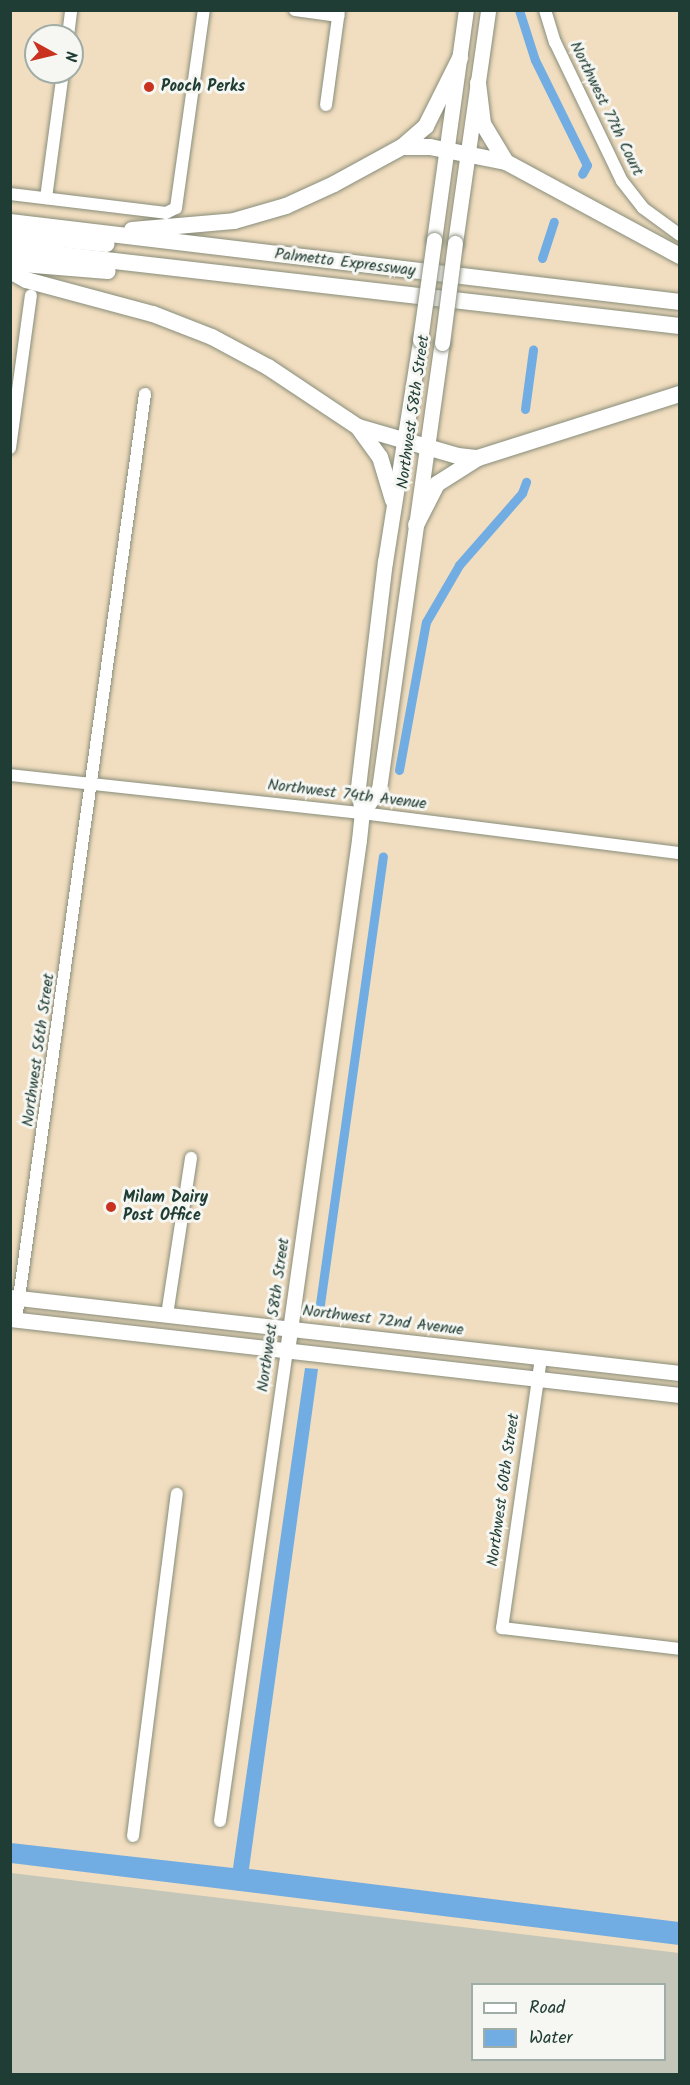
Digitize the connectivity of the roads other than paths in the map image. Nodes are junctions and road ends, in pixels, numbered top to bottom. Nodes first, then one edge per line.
1 (204, 10) edge
2 (295, 10) edge
3 (466, 10) edge
4 (488, 10) edge
5 (545, 10) edge
6 (339, 13) edge
7 (460, 58) junction
8 (478, 82) junction
9 (61, 84) edge
10 (326, 105) dead end
11 (402, 147) junction
12 (447, 151) junction
13 (468, 153) junction
14 (506, 162) junction
15 (10, 194) edge
16 (46, 198) junction
17 (10, 222) edge
18 (111, 233) junction
19 (10, 234) edge
20 (680, 235) edge
21 (10, 249) edge
22 (680, 256) edge
23 (10, 263) edge
24 (10, 271) edge
25 (31, 295) dead end
26 (680, 302) edge
27 (680, 310) edge
28 (680, 326) edge
29 (680, 334) edge
30 (145, 394) dead end
31 (680, 394) edge
32 (358, 427) junction
33 (403, 438) junction
34 (427, 444) junction
35 (10, 448) edge
36 (478, 458) junction
37 (393, 500) junction
38 (416, 525) junction
39 (10, 775) edge
40 (93, 784) junction
41 (362, 813) junction
42 (680, 853) edge
43 (191, 1158) dead end
44 (15, 1297) edge
45 (167, 1315) junction
46 (13, 1319) edge
47 (290, 1328) junction
48 (287, 1351) junction
49 (541, 1358) junction
50 (680, 1373) edge
51 (537, 1378) junction
52 (680, 1395) edge
53 (177, 1494) dead end
54 (680, 1649) edge
55 (220, 1821) dead end
56 (133, 1836) dead end

1 - 16 street
2 - 6 street
3 - 7 main road, Northwest 58th Street
4 - 8 main road, Northwest 58th Street
5 - 20 street, Northwest 77th Court
6 - 10 street
7 - 11 highway
7 - 12 main road, Northwest 58th Street
8 - 13 main road, Northwest 58th Street
8 - 14 highway
9 - 16 street
11 - 12 highway
11 - 18 highway
12 - 13 highway
12 - 33 main road, Northwest 58th Street, bridge
13 - 14 highway
13 - 34 main road, Northwest 58th Street, bridge
14 - 22 highway
15 - 16 street
17 - 18 highway, Palmetto Expressway
18 - 26 highway, Palmetto Expressway
19 - 27 highway
21 - 28 highway
23 - 29 highway, Palmetto Expressway
24 - 32 highway
25 - 35 street
30 - 40 street, Northwest 56th Street
31 - 36 highway
32 - 33 highway
32 - 37 highway
33 - 34 highway
33 - 37 main road, Northwest 58th Street
34 - 36 highway
34 - 38 main road, Northwest 58th Street
36 - 38 highway
37 - 41 main road, Northwest 58th Street
38 - 41 main road, Northwest 58th Street
39 - 40 street, Northwest 74th Avenue
40 - 41 street, Northwest 74th Avenue
40 - 44 street, Northwest 56th Street
41 - 42 street, Northwest 74th Avenue
41 - 47 main road, Northwest 58th Street
43 - 45 street
44 - 45 main road, Northwest 72nd Avenue
44 - 46 street, Northwest 56th Street
45 - 47 main road, Northwest 72nd Avenue
46 - 48 main road
47 - 48 main road, Northwest 58th Street
47 - 49 main road, Northwest 72nd Avenue
48 - 51 main road
48 - 55 street, Northwest 58th Street
49 - 50 main road, Northwest 72nd Avenue
49 - 51 street, Northwest 60th Street
51 - 52 main road
51 - 54 street, Northwest 60th Street
53 - 56 street

